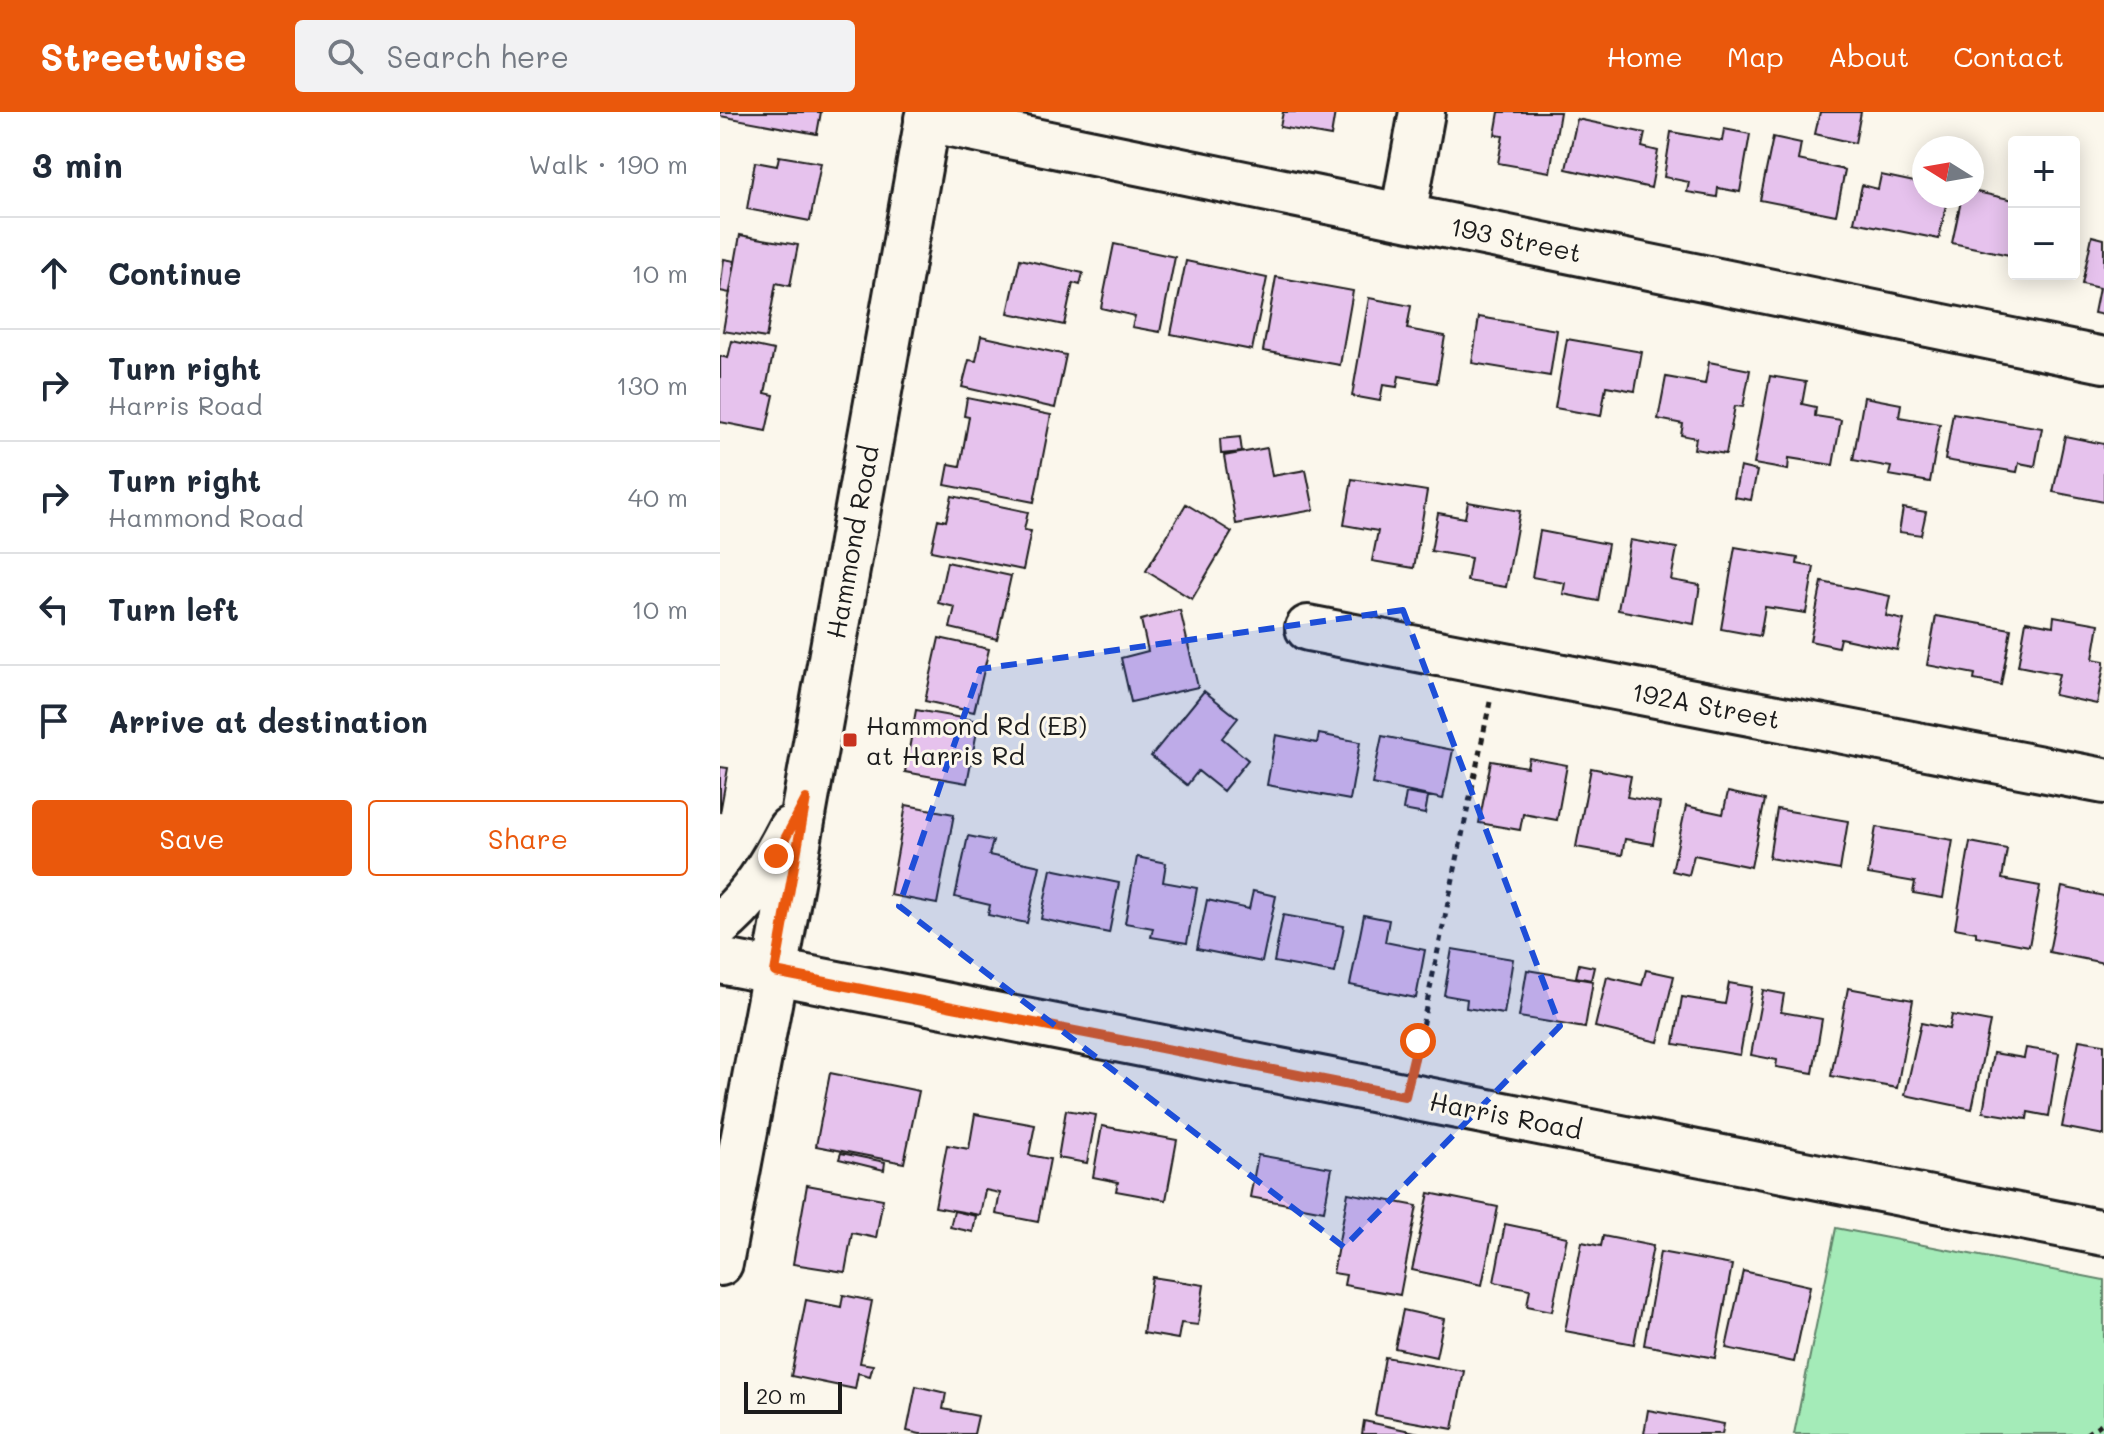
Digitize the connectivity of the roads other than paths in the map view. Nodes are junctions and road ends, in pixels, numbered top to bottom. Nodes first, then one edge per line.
1 (1422, 112) edge
2 (928, 116) edge
3 (1403, 216) junction
4 (2104, 360) edge
5 (1308, 628) dead end
6 (2104, 781) edge
7 (806, 799) junction
8 (720, 924) edge
9 (720, 961) edge
10 (775, 972) junction
11 (729, 1167) edge
12 (2104, 1233) edge
13 (720, 1263) edge

1 - 3 street
2 - 3 street, 193 Street
2 - 7 street, Hammond Road
3 - 4 street, 193 Street
5 - 6 street, 192A Street
7 - 8 street
7 - 10 street, Hammond Road
9 - 10 street, Harris Road
10 - 11 street, Hammond Road
10 - 12 street, Harris Road
11 - 13 street, Hammond Road

